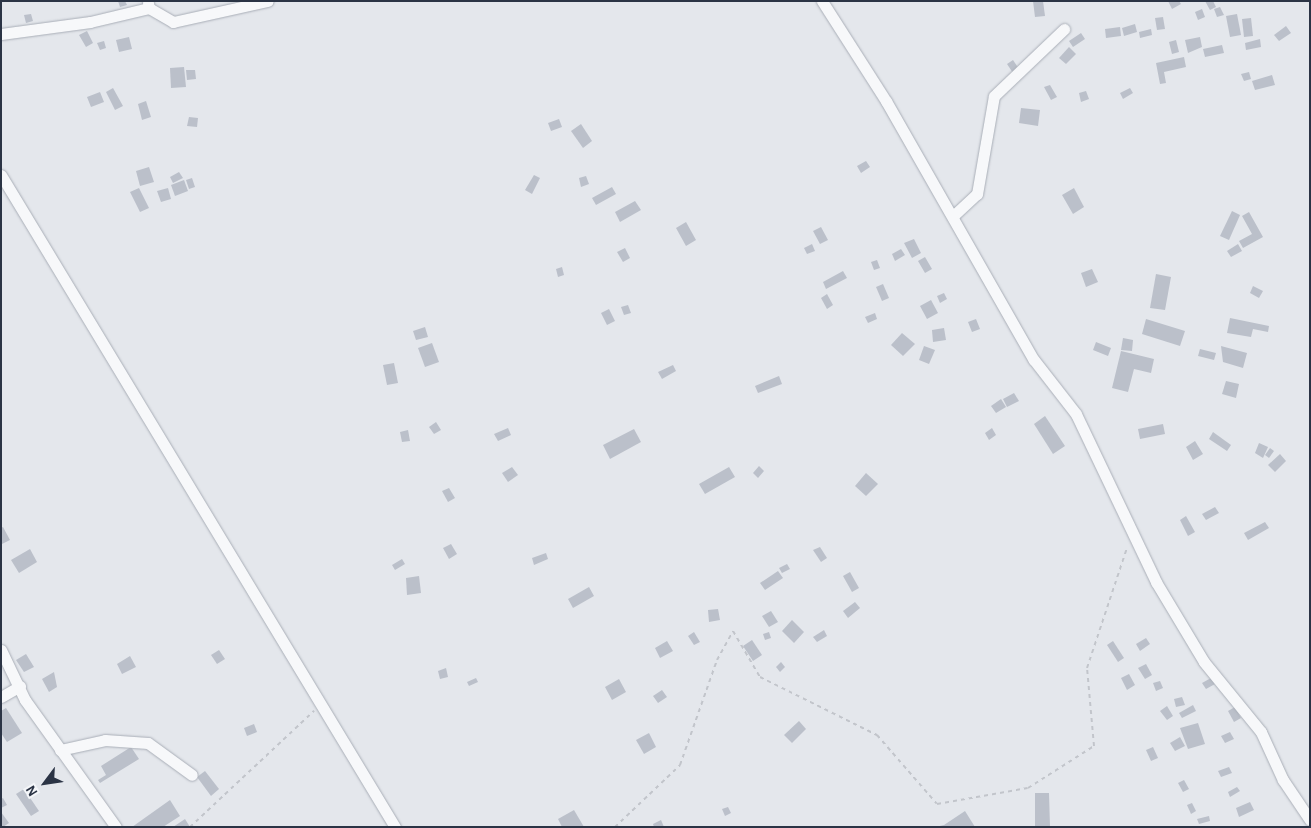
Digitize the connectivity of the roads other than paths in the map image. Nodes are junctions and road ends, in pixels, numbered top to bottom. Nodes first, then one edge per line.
1 (268, 1) edge
2 (822, 1) edge
3 (148, 5) edge
4 (1064, 29) dead end
5 (1, 34) edge
6 (1, 175) edge
7 (953, 216) junction
8 (1, 650) edge
9 (20, 686) junction
10 (1, 697) edge
11 (60, 750) junction
12 (192, 775) dead end
13 (1310, 820) edge
14 (110, 825) edge
15 (395, 827) edge

1 - 3 street
2 - 7 street
3 - 5 street
4 - 7 street
6 - 15 street
7 - 13 street
8 - 9 street
9 - 10 street
9 - 11 street
11 - 12 street
11 - 14 street

